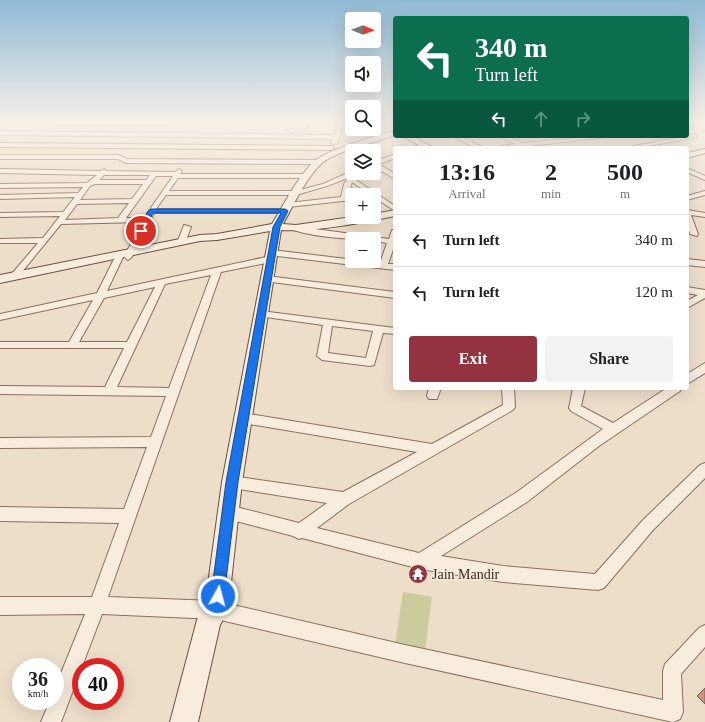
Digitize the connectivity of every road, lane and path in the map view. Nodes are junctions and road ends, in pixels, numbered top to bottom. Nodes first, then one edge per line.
1 (189, 156) edge
2 (326, 156) edge
3 (0, 157) edge
4 (30, 157) junction
5 (393, 157) edge
6 (185, 161) junction
7 (381, 161) edge
8 (318, 162) junction
9 (381, 168) edge
10 (0, 171) edge
11 (9, 171) junction
12 (104, 171) junction
13 (689, 171) edge
14 (705, 172) edge
15 (154, 174) junction
16 (695, 174) junction
17 (176, 175) junction
18 (307, 176) junction
19 (393, 176) edge
20 (689, 176) edge
21 (0, 178) edge
22 (345, 178) edge
23 (705, 178) edge
24 (348, 180) edge
25 (355, 180) edge
26 (148, 182) junction
27 (91, 183) junction
28 (0, 186) edge
29 (366, 188) edge
30 (164, 192) junction
31 (296, 193) junction
32 (79, 195) junction
33 (703, 195) edge
34 (0, 197) edge
35 (689, 198) edge
36 (344, 199) joint
37 (381, 199) edge
38 (135, 201) junction
39 (74, 202) junction
40 (287, 208) junction
41 (393, 208) edge
42 (151, 211) junction
43 (393, 213) edge
44 (65, 214) junction
45 (689, 214) edge
46 (705, 215) edge
47 (0, 216) edge
48 (381, 216) edge
49 (146, 220) junction
50 (120, 221) junction
51 (345, 221) edge
52 (59, 222) junction
53 (187, 227) dead end
54 (276, 227) junction
55 (296, 228) junction
56 (690, 234) edge
57 (345, 236) edge
58 (705, 236) edge
59 (45, 240) junction
60 (381, 240) edge
61 (0, 241) edge
62 (393, 242) edge
63 (181, 246) junction
64 (124, 256) junction
65 (271, 256) junction
66 (689, 262) edge
67 (705, 264) edge
68 (383, 266) junction
69 (393, 267) edge
70 (217, 270) junction
71 (14, 276) junction
72 (0, 279) edge
73 (267, 279) junction
74 (161, 283) junction
75 (0, 284) edge
76 (689, 291) edge
77 (101, 294) junction
78 (393, 295) edge
79 (704, 296) edge
80 (689, 304) edge
81 (261, 314) junction
82 (0, 317) edge
83 (328, 322) junction
84 (379, 329) junction
85 (393, 331) edge
86 (72, 344) junction
87 (0, 345) edge
88 (131, 345) junction
89 (705, 367) edge
90 (689, 379) edge
91 (0, 390) edge
92 (508, 390) edge
93 (579, 390) edge
94 (673, 390) edge
95 (109, 391) junction
96 (173, 392) junction
97 (243, 418) junction
98 (614, 429) junction
99 (155, 442) junction
100 (0, 443) edge
101 (432, 449) junction
102 (705, 469) edge
103 (232, 482) junction
104 (344, 499) junction
105 (228, 512) junction
106 (0, 514) edge
107 (128, 516) junction
108 (299, 532) junction
109 (420, 561) junction
110 (97, 605) junction
111 (0, 606) edge
112 (216, 610) junction
113 (705, 634) edge
114 (51, 722) edge
115 (184, 722) edge

1 - 6 street
2 - 8 street
3 - 4 street
4 - 6 street
4 - 11 street
5 - 7 street
6 - 8 street
6 - 17 street
8 - 18 street
9 - 19 street
10 - 11 street
11 - 12 street
11 - 21 street
12 - 15 street
12 - 27 street
13 - 16 street
14 - 16 street
15 - 17 street
15 - 26 street
16 - 20 street
16 - 23 street
17 - 18 street
17 - 30 street
18 - 31 street
22 - 31 street
24 - 36 street
25 - 29 street
26 - 27 street
26 - 38 street
27 - 28 street
27 - 32 street
30 - 31 street
30 - 42 street
31 - 40 street
32 - 34 street
32 - 39 street
33 - 35 street
36 - 40 street
37 - 41 street
38 - 39 street
38 - 50 street
39 - 44 street
40 - 42 street
40 - 54 street
42 - 49 street
43 - 48 street
44 - 47 street
44 - 52 street
45 - 46 street
49 - 50 street
49 - 64 street
50 - 52 street
51 - 55 street
52 - 59 street
53 - 63 street
54 - 55 street
54 - 63 street
54 - 65 street
55 - 57 street
56 - 58 street
59 - 61 street
59 - 71 street
60 - 62 street
62 - 68 street
63 - 64 street
64 - 71 street
64 - 75 street
64 - 77 street
65 - 68 street
65 - 70 street
65 - 73 street
66 - 67 street
68 - 69 street
70 - 74 street
70 - 96 street
71 - 72 street
73 - 78 street
73 - 81 street
74 - 77 street
74 - 88 street
76 - 79 street
77 - 82 street
77 - 86 street
79 - 80 street
81 - 83 street
81 - 97 street
83 - 84 street
83 - 84 street
84 - 85 street
86 - 87 street
86 - 88 street
88 - 95 street
89 - 90 street
91 - 95 street
92 - 101 street
93 - 98 street
94 - 98 street
95 - 96 street
96 - 99 street
97 - 101 street
97 - 103 street
98 - 109 street
99 - 100 street
99 - 107 street
101 - 104 street
102 - 109 street
103 - 104 street
103 - 105 street
104 - 108 street
105 - 108 street
105 - 112 street
106 - 107 street
107 - 110 street
108 - 109 street
110 - 111 street
110 - 112 street
110 - 114 street
112 - 113 street
112 - 115 street

